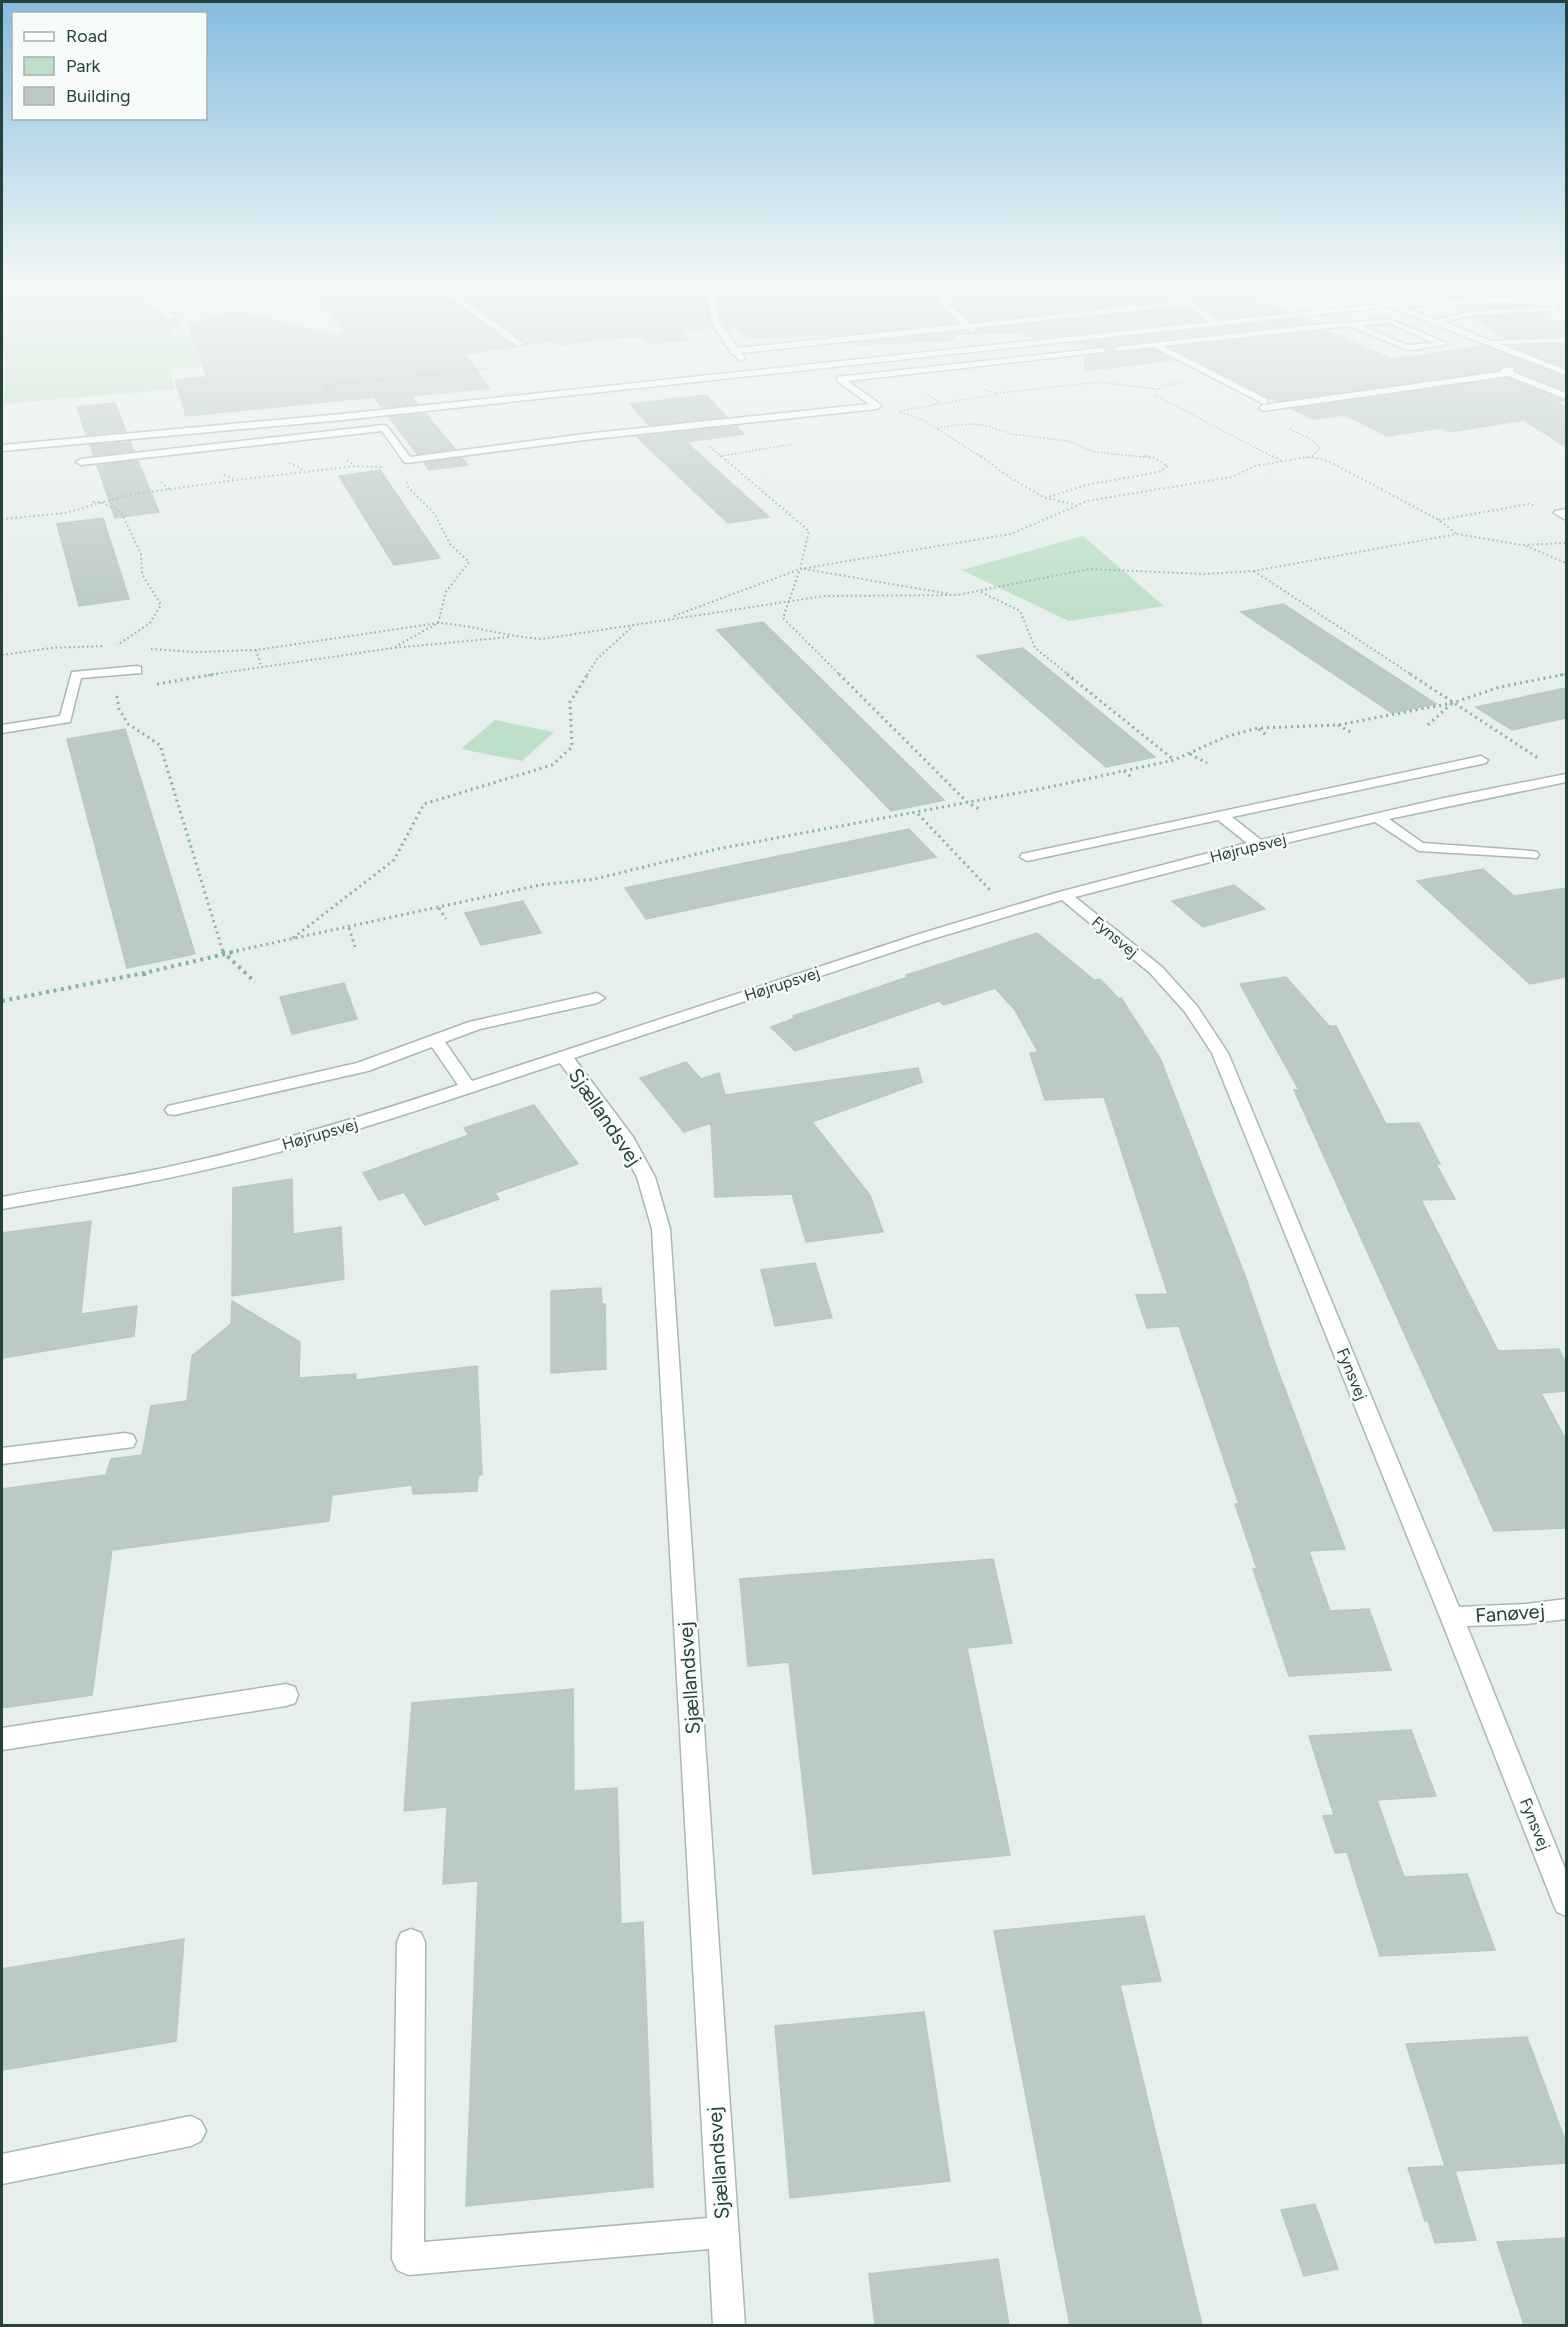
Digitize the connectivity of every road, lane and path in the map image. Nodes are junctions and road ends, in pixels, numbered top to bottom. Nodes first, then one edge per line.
1 (546, 395) edge
2 (861, 395) edge
3 (928, 395) dead end
4 (991, 395) edge
5 (1155, 395) edge
6 (1245, 395) edge
7 (1344, 395) edge
8 (940, 403) junction
9 (1285, 427) dead end
10 (937, 428) junction
11 (202, 431) junction
12 (703, 441) dead end
13 (794, 444) dead end
14 (2, 448) edge
15 (211, 448) junction
16 (720, 456) junction
17 (1311, 457) junction
18 (284, 460) dead end
19 (347, 460) dead end
20 (1284, 461) junction
21 (81, 462) dead end
22 (355, 465) junction
23 (388, 468) dead end
24 (302, 472) junction
25 (224, 475) dead end
26 (405, 479) dead end
27 (236, 480) junction
28 (160, 482) dead end
29 (169, 490) junction
30 (1046, 498) junction
31 (93, 502) dead end
32 (101, 502) junction
33 (1075, 504) junction
34 (1564, 514) edge
35 (2, 519) edge
36 (1439, 520) junction
37 (1457, 534) junction
38 (1566, 543) edge
39 (1522, 545) junction
40 (1566, 563) edge
41 (800, 569) junction
42 (1254, 571) junction
43 (981, 592) junction
44 (957, 595) junction
45 (788, 601) junction
46 (665, 620) junction
47 (438, 623) junction
48 (634, 625) junction
49 (513, 637) junction
50 (115, 646) junction
51 (127, 647) dead end
52 (393, 648) junction
53 (149, 649) dead end
54 (256, 650) junction
55 (2, 655) edge
56 (262, 666) junction
57 (137, 670) dead end
58 (1566, 674) edge
59 (157, 684) dead end
60 (117, 694) dead end
61 (1452, 704) junction
62 (1428, 724) dead end
63 (1338, 725) junction
64 (1258, 728) junction
65 (2, 729) edge
66 (1352, 733) dead end
67 (1266, 735) dead end
68 (1190, 754) junction
69 (1538, 758) dead end
70 (1174, 760) junction
71 (1481, 760) dead end
72 (1207, 763) dead end
73 (1124, 771) junction
74 (1132, 778) dead end
75 (1566, 778) edge
76 (1050, 788) junction
77 (1057, 793) dead end
78 (968, 803) junction
79 (979, 809) dead end
80 (917, 814) junction
81 (1221, 816) junction
82 (1377, 817) junction
83 (1258, 845) junction
84 (1532, 855) dead end
85 (1027, 857) dead end
86 (1064, 895) junction
87 (439, 908) junction
88 (1010, 911) junction
89 (447, 919) dead end
90 (349, 928) junction
91 (292, 938) junction
92 (355, 947) dead end
93 (223, 954) junction
94 (144, 973) junction
95 (145, 980) dead end
96 (255, 982) dead end
97 (597, 998) dead end
98 (2, 1001) edge
99 (436, 1040) junction
100 (564, 1057) junction
101 (468, 1088) junction
102 (174, 1110) dead end
103 (2, 1203) edge
104 (125, 1441) dead end
105 (2, 1456) edge
106 (1566, 1609) edge
107 (1452, 1617) junction
108 (286, 1695) dead end
109 (2, 1739) edge
110 (1566, 1903) edge
111 (411, 1942) dead end
112 (191, 2131) dead end
113 (2, 2169) edge
114 (723, 2232) junction
115 (729, 2325) edge

1 - 11 street
2 - 15 street
3 - 8 path
4 - 8 path
5 - 20 path
6 - 7 street
8 - 10 path
9 - 17 path
10 - 30 path
10 - 30 path
11 - 14 street
11 - 15 street
12 - 16 path
13 - 16 path
15 - 21 street
16 - 41 path
17 - 20 path
17 - 36 path
18 - 24 path
19 - 22 path
20 - 33 path
22 - 23 path
22 - 24 path
24 - 27 path
25 - 27 path
26 - 47 path
27 - 29 path
28 - 29 path
29 - 32 path
30 - 33 path
31 - 32 path
32 - 35 path
32 - 50 path
33 - 41 path
34 - 36 path
36 - 37 path
37 - 39 path
37 - 42 path
38 - 39 path
39 - 40 path
41 - 44 path
41 - 45 path
41 - 46 path
42 - 43 path
42 - 61 path
43 - 44 path
43 - 70 path
44 - 45 path
45 - 46 path
45 - 78 path
46 - 48 path
47 - 49 path
47 - 52 path
47 - 54 path
48 - 49 path
48 - 91 path
49 - 52 path
50 - 51 path
50 - 55 path
52 - 56 path
53 - 54 path
54 - 56 path
56 - 59 path
57 - 65 street
58 - 61 path
60 - 93 path
61 - 62 path
61 - 63 path
61 - 69 path
63 - 64 path
63 - 66 path
64 - 67 path
64 - 68 path
68 - 70 path
68 - 72 path
70 - 73 path
71 - 81 street
73 - 74 path
73 - 76 path
75 - 82 street, Højrupsvej
76 - 77 path
76 - 78 path
78 - 79 path
78 - 80 path
80 - 87 path
80 - 88 path
81 - 83 street
81 - 85 street
82 - 83 street, Højrupsvej
82 - 84 street
83 - 86 street, Højrupsvej
86 - 88 street, Højrupsvej
86 - 107 street, Fynsvej
87 - 89 path
87 - 90 path
88 - 100 street, Højrupsvej
90 - 91 path
90 - 92 path
91 - 93 path
93 - 94 path
93 - 96 path
94 - 95 path
94 - 98 path
97 - 99 street
99 - 101 street
99 - 102 street
100 - 101 street, Højrupsvej
100 - 114 street, Sjællandsvej
101 - 103 street, Højrupsvej
104 - 105 street
106 - 107 street, Fanøvej
107 - 110 street, Fynsvej
108 - 109 street
111 - 114 street
112 - 113 street
114 - 115 street, Sjællandsvej

